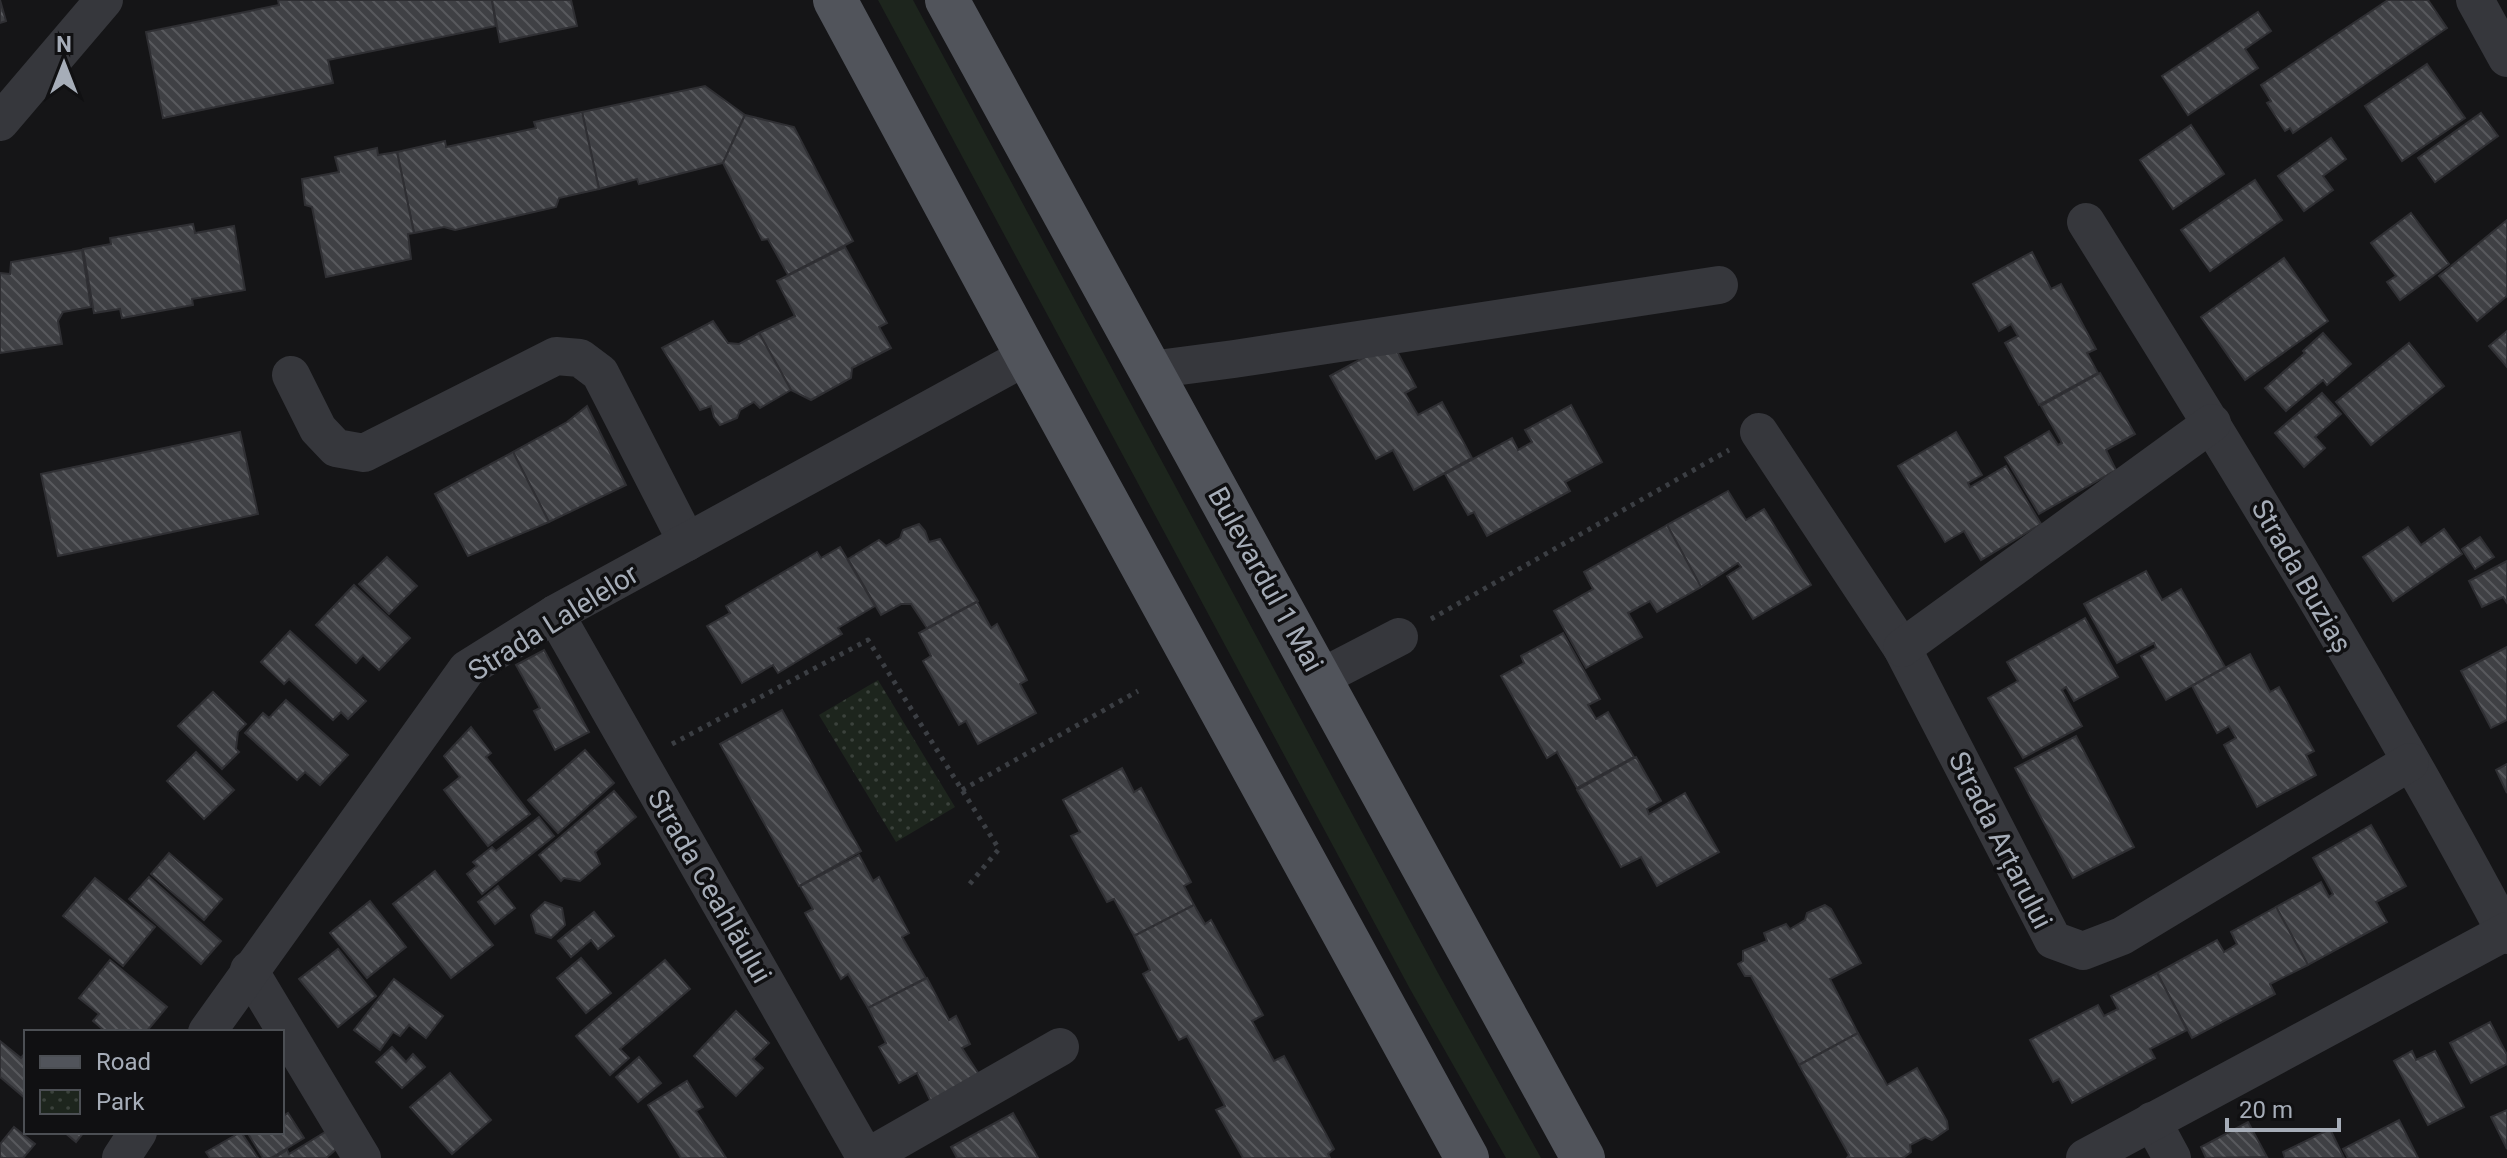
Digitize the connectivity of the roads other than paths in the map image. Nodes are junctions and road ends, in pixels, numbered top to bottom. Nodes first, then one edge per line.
1 (104, 0) edge
2 (835, 0) edge
3 (947, 0) edge
4 (2475, 0) edge
5 (2507, 58) edge
6 (0, 122) edge
7 (2086, 222) dead end
8 (1719, 285) dead end
9 (1027, 356) junction
10 (1150, 370) junction
11 (291, 375) dead end
12 (2212, 423) junction
13 (1759, 432) road end
14 (687, 542) junction
15 (555, 614) junction
16 (1399, 637) road end
17 (1902, 648) junction
18 (1320, 678) junction
19 (2410, 762) junction
20 (2506, 932) edge
21 (249, 970) junction
22 (208, 1030) edge
23 (1060, 1047) dead end
24 (2152, 1121) junction
25 (137, 1134) edge
26 (121, 1158) edge
27 (362, 1158) edge
28 (866, 1158) edge
29 (1467, 1158) edge
30 (1583, 1158) edge
31 (2085, 1158) edge
32 (2172, 1158) edge

1 - 6 street
2 - 9 main road
3 - 10 main road, Bulevardul 1 Mai
4 - 5 street
7 - 12 street, Strada Buziaș
8 - 10 street
9 - 14 street, Strada Lalelelor
9 - 29 main road
10 - 18 main road, Bulevardul 1 Mai
11 - 14 street
12 - 17 street
12 - 19 street, Strada Buziaș
13 - 17 street, Strada Arțarului
14 - 15 street, Strada Lalelelor
15 - 21 street, Strada Lalelelor
15 - 28 street, Strada Ceahlăului
16 - 18 street
17 - 19 street, Strada Arțarului
18 - 30 main road, Bulevardul 1 Mai
19 - 20 street, Strada Buziaș
20 - 24 street
21 - 22 street, Strada Lalelelor
21 - 27 street
23 - 28 street
24 - 31 street
24 - 32 street
25 - 26 street

